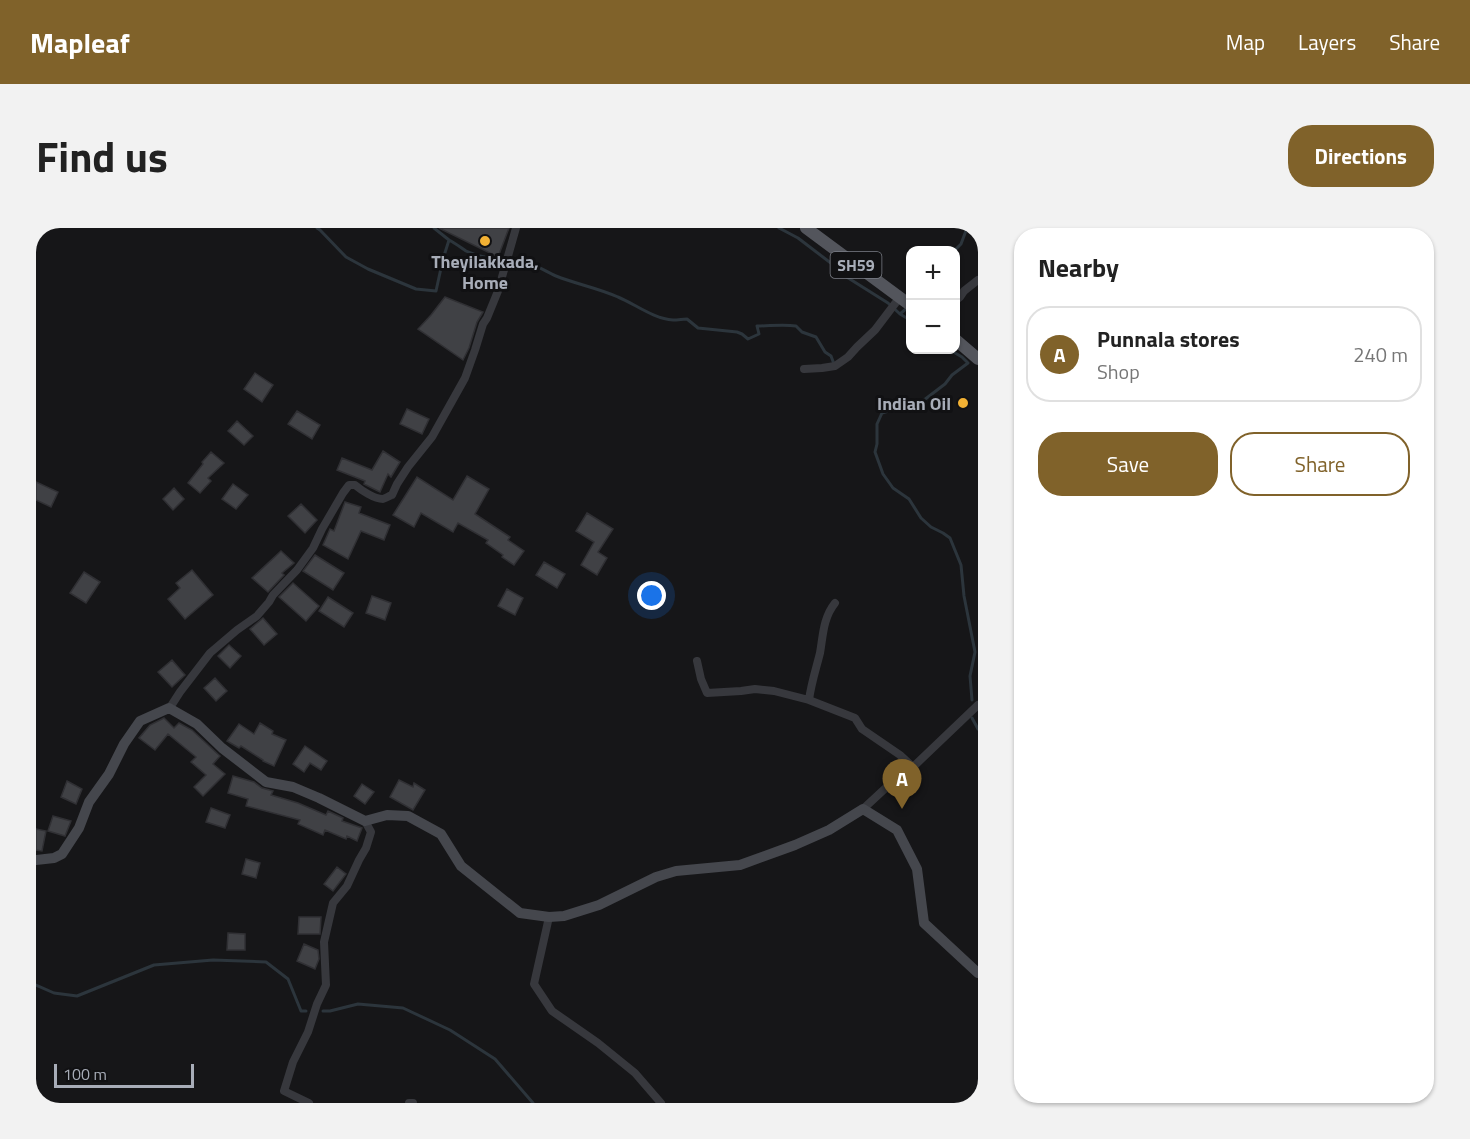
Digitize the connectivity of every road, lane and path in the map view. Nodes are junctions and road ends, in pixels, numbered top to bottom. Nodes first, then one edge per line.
1 (516, 228) edge
2 (806, 228) edge
3 (978, 280) edge
4 (960, 297) edge
5 (905, 301) edge
6 (960, 343) edge
7 (978, 359) edge
8 (804, 369) dead end
9 (835, 603) dead end
10 (697, 662) dead end
11 (809, 700) junction
12 (978, 705) edge
13 (171, 710) junction
14 (914, 767) junction
15 (863, 809) junction
16 (365, 821) junction
17 (36, 860) edge
18 (549, 917) junction
19 (978, 973) edge
20 (309, 1103) edge
21 (662, 1103) edge

1 - 13 street
2 - 5 main road, SH59
3 - 4 street
5 - 8 street
6 - 7 main road
9 - 11 street
10 - 11 street
11 - 14 street
12 - 14 street
13 - 16 main road
13 - 17 main road
14 - 15 street
15 - 18 main road
15 - 19 main road
16 - 18 main road
16 - 20 street
18 - 21 street

